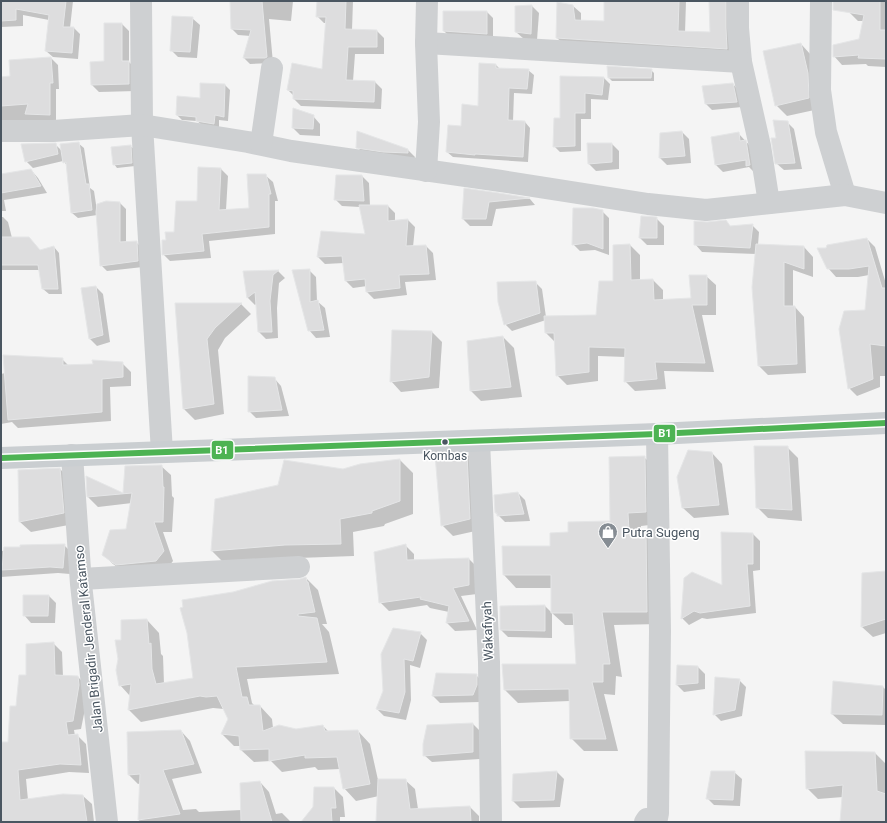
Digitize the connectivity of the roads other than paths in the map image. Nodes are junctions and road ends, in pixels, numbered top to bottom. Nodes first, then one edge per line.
1 (141, 1) edge
2 (427, 1) edge
3 (738, 1) edge
4 (821, 1) edge
5 (426, 43) junction
6 (741, 62) junction
7 (272, 68) dead end
8 (142, 126) junction
9 (1, 131) edge
10 (261, 144) junction
11 (426, 171) junction
12 (845, 195) junction
13 (769, 203) junction
14 (886, 203) edge
15 (886, 423) edge
16 (657, 434) junction
17 (479, 441) junction
18 (162, 452) junction
19 (72, 455) junction
20 (1, 458) edge
21 (299, 567) dead end
22 (81, 579) junction
23 (107, 822) edge
24 (491, 822) edge
25 (645, 822) edge

1 - 8 street
2 - 5 street
3 - 6 street
4 - 12 street
5 - 6 street
5 - 11 street
6 - 13 street
7 - 10 street
8 - 9 street
8 - 10 street
8 - 18 street
10 - 11 street
11 - 13 street
12 - 13 street
12 - 14 street
15 - 16 main road
16 - 17 main road
16 - 25 street
17 - 18 main road
17 - 24 street, Wakafiyah
18 - 19 main road
19 - 20 main road
19 - 22 street, Jalan Brigadir Jenderal Katamso
21 - 22 street
22 - 23 street, Jalan Brigadir Jenderal Katamso

